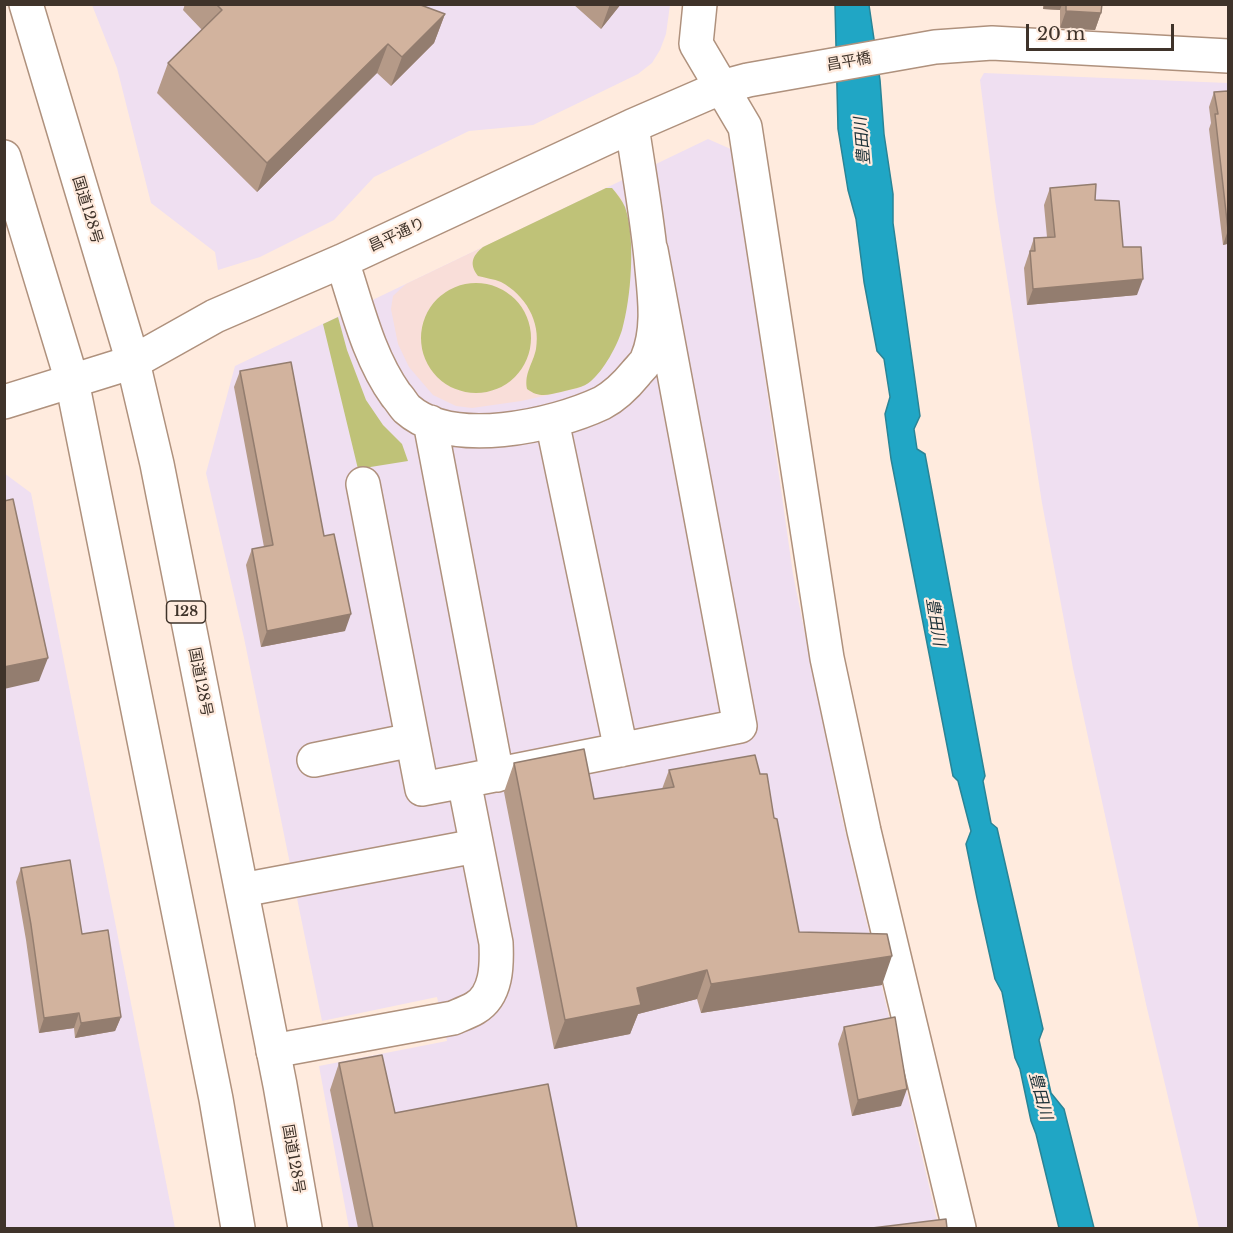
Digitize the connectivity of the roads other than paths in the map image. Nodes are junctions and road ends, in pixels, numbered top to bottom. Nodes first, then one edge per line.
1 (26, 4) edge
2 (700, 4) edge
3 (1228, 56) edge
4 (722, 87) junction
5 (632, 126) junction
6 (4, 157) edge
7 (651, 250) junction
8 (342, 261) junction
9 (133, 362) junction
10 (72, 381) junction
11 (4, 402) edge
12 (552, 421) junction
13 (430, 422) junction
14 (363, 484) dead end
15 (412, 740) junction
16 (621, 750) junction
17 (314, 760) dead end
18 (497, 775) junction
19 (464, 781) junction
20 (476, 846) junction
21 (242, 890) junction
22 (273, 1051) junction
23 (238, 1228) edge
24 (305, 1228) edge
25 (958, 1228) edge

1 - 9 main road, 国道128号 / 128
2 - 4 main road
3 - 4 main road, 昌平橋
4 - 5 main road, 昌平通り
4 - 25 main road
5 - 7 main road
5 - 8 main road, 昌平通り
6 - 10 main road
7 - 12 main road
7 - 16 main road
8 - 9 main road, 昌平通り
8 - 13 main road
9 - 10 main road, 昌平通り
9 - 21 main road, 国道128号 / 128
10 - 11 main road, 昌平通り
10 - 23 main road
12 - 13 main road
12 - 16 main road
13 - 18 main road
14 - 15 main road
15 - 17 main road
15 - 19 main road
16 - 18 main road
18 - 19 main road
19 - 20 main road
20 - 21 main road
20 - 22 main road
21 - 22 main road, 国道128号 / 128
22 - 24 main road, 国道128号 / 128

